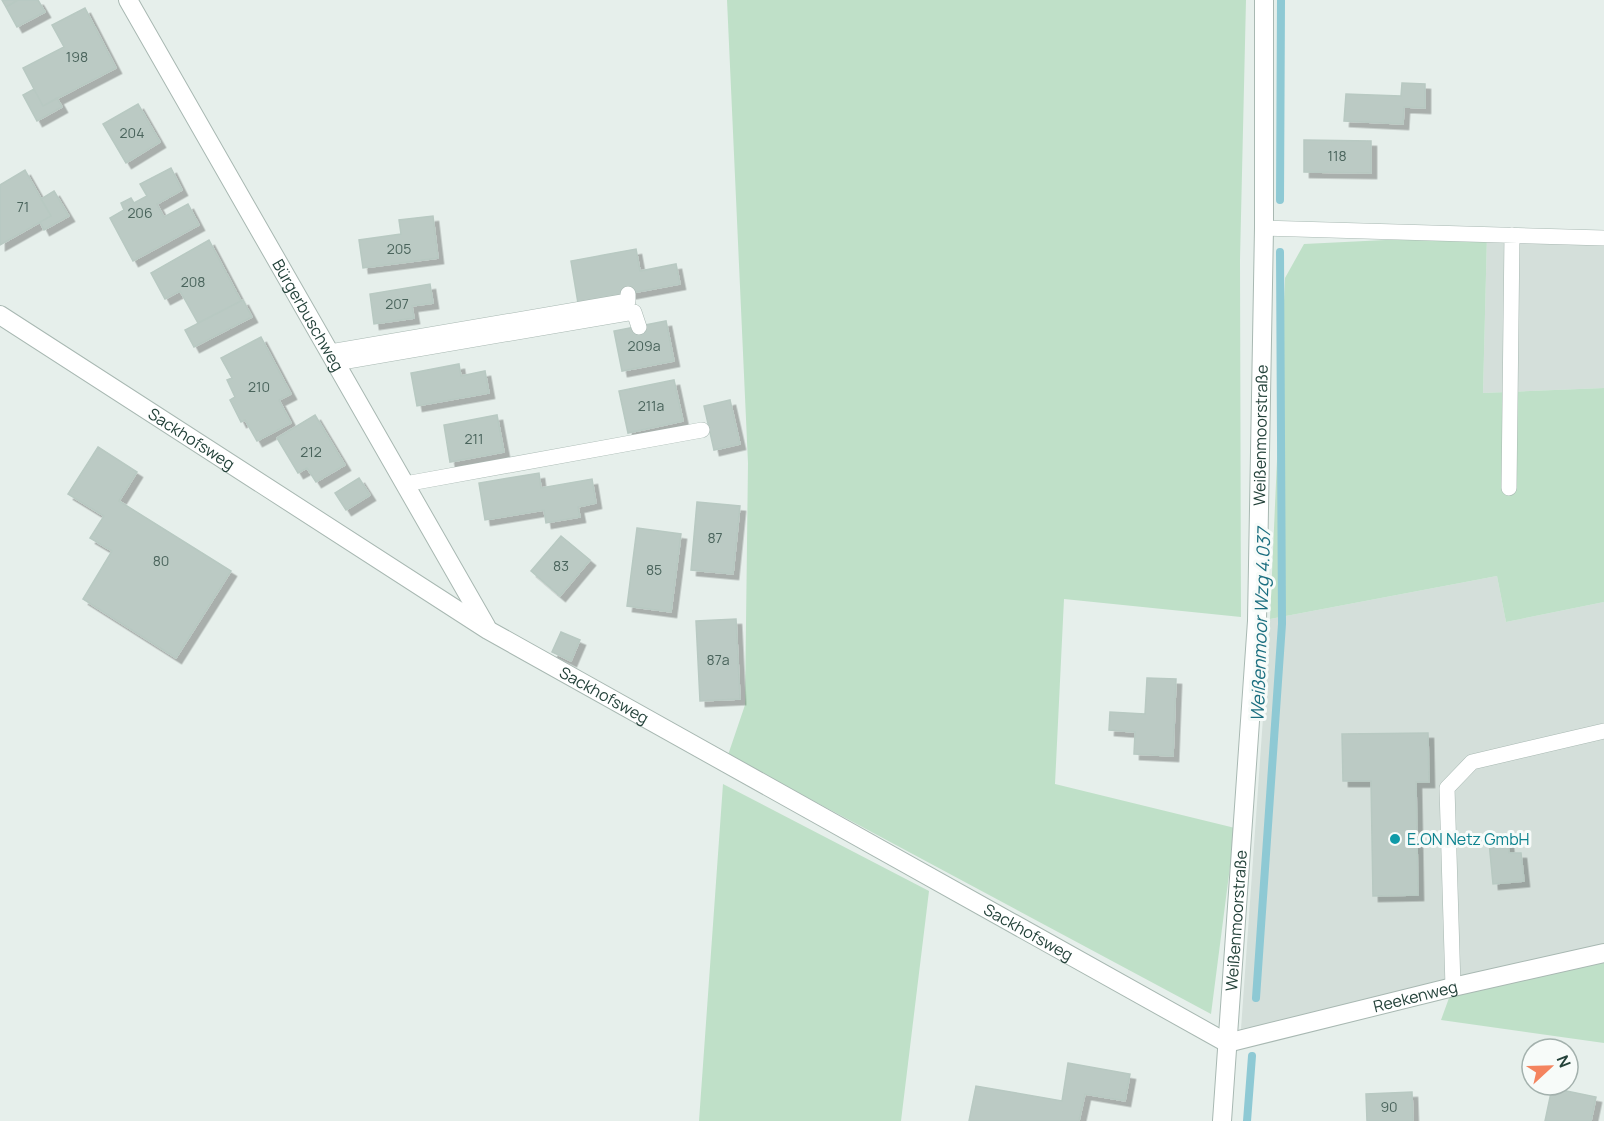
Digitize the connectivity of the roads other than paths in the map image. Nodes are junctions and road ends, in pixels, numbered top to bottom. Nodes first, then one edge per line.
1 (128, 0) edge
2 (1264, 0) edge
3 (1264, 228) junction
4 (1512, 236) junction
5 (1604, 238) edge
6 (628, 294) dead end
7 (0, 315) edge
8 (639, 327) dead end
9 (333, 358) junction
10 (702, 430) dead end
11 (405, 484) junction
12 (1509, 488) dead end
13 (488, 630) junction
14 (1604, 731) edge
15 (1604, 953) edge
16 (1453, 987) junction
17 (1227, 1043) junction
18 (1222, 1121) edge

1 - 9 street, Bürgerbuschweg
2 - 3 street, Weißenmoorstraße
3 - 4 lane
3 - 17 street, Weißenmoorstraße
4 - 5 lane
4 - 12 lane
6 - 9 lane
7 - 13 street, Sackhofsweg
8 - 9 lane
9 - 11 street, Bürgerbuschweg
10 - 11 lane
11 - 13 street, Bürgerbuschweg
13 - 17 street, Sackhofsweg
14 - 16 lane
15 - 16 street, Reekenweg
16 - 17 street, Reekenweg
17 - 18 street, Weißenmoorstraße

